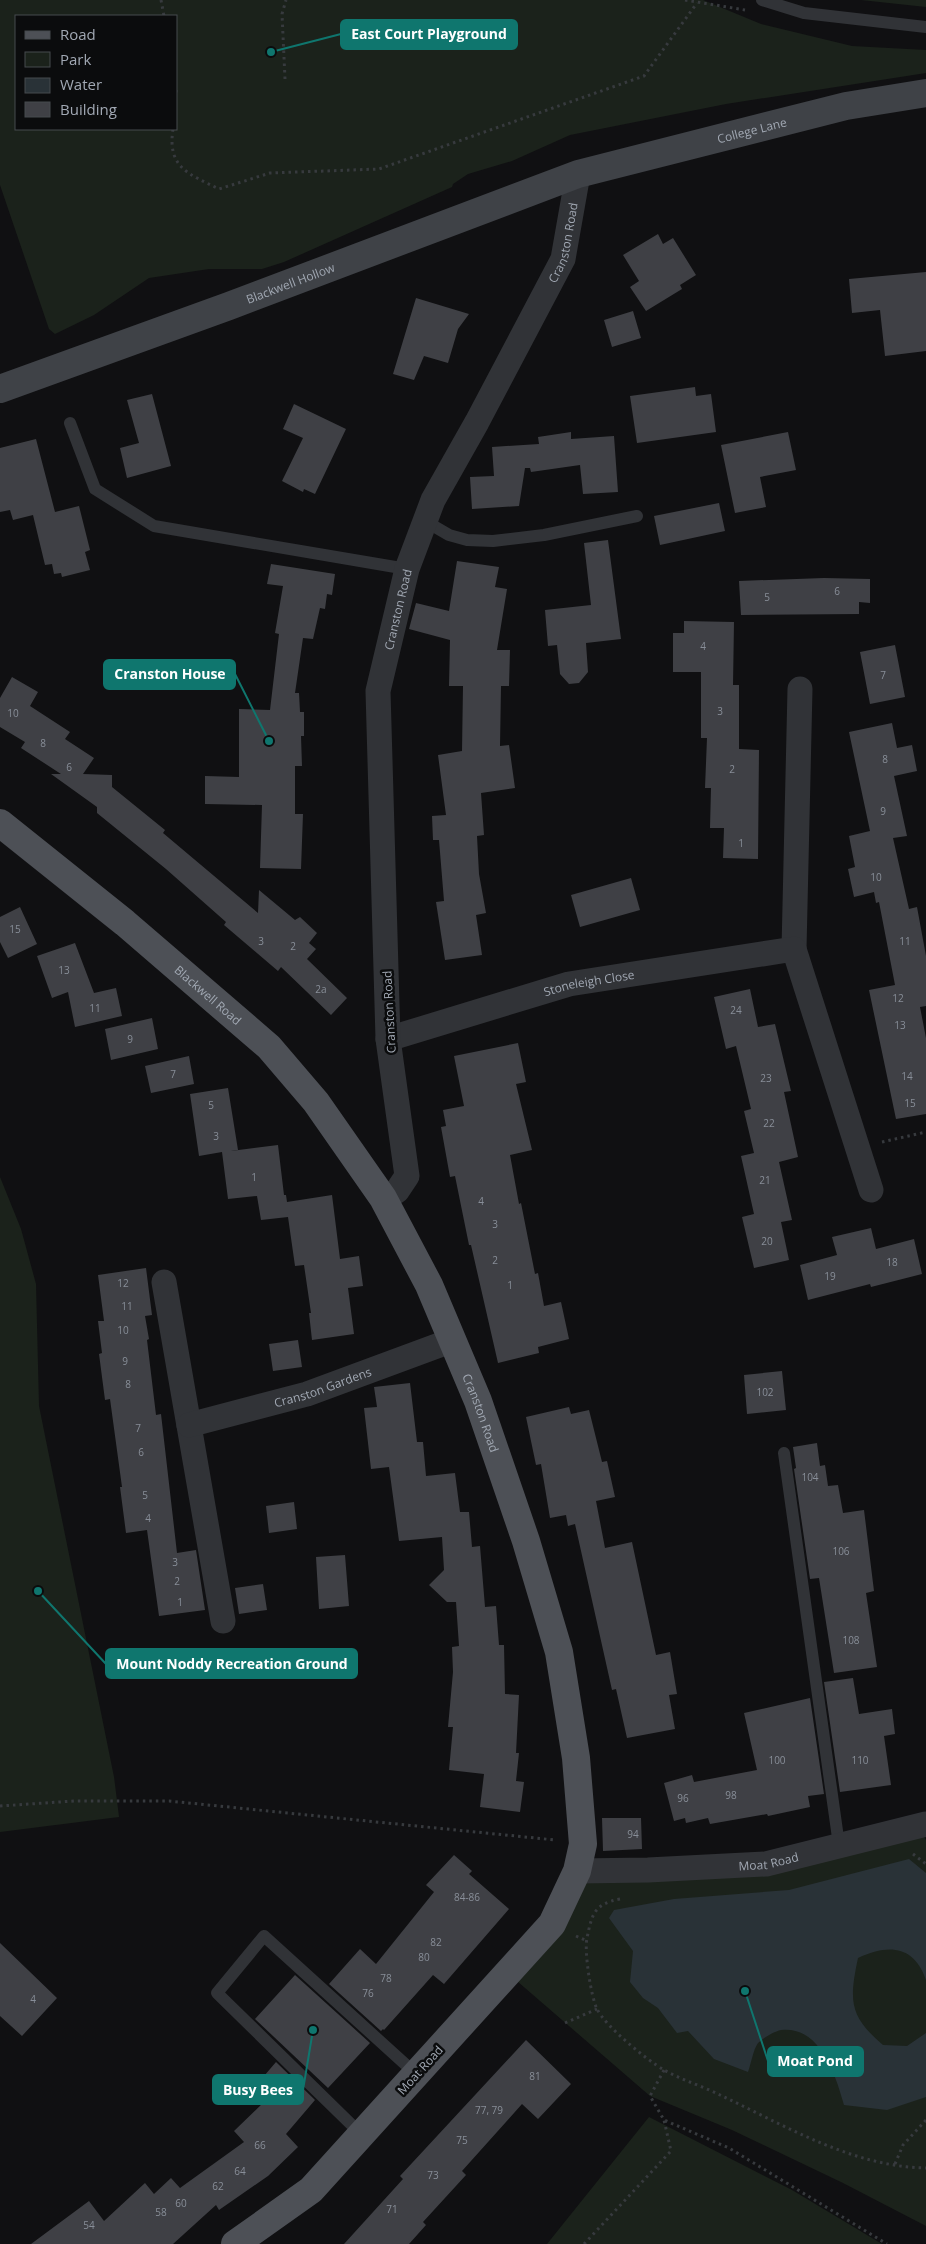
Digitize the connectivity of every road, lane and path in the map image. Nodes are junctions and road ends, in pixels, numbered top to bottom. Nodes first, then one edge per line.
1 (161, 0) edge
2 (286, 0) edge
3 (685, 0) edge
4 (762, 0) edge
5 (697, 3) junction
6 (778, 5) junction
7 (164, 15) edge
8 (926, 27) edge
9 (285, 79) dead end
10 (926, 93) edge
11 (173, 130) edge
12 (578, 174) junction
13 (0, 389) edge
14 (70, 423) dead end
15 (637, 516) dead end
16 (425, 521) junction
17 (406, 570) junction
18 (800, 689) dead end
19 (0, 823) edge
20 (794, 949) junction
21 (388, 1039) junction
22 (926, 1132) edge
23 (857, 1147) junction
24 (871, 1190) dead end
25 (383, 1198) junction
26 (164, 1282) dead end
27 (453, 1340) junction
28 (189, 1424) junction
29 (784, 1453) dead end
30 (223, 1621) dead end
31 (0, 1806) edge
32 (926, 1824) edge
33 (583, 1844) junction
34 (839, 1846) junction
35 (910, 1852) dead end
36 (926, 1864) edge
37 (577, 1871) junction
38 (624, 1899) dead end
39 (597, 2009) junction
40 (565, 2023) dead end
41 (664, 2070) junction
42 (416, 2074) junction
43 (664, 2120) junction
44 (926, 2120) edge
45 (362, 2135) junction
46 (895, 2164) junction
47 (926, 2168) edge
48 (235, 2244) edge
49 (584, 2244) edge
50 (887, 2244) edge

1 - 7 path
2 - 9 path
3 - 5 path
4 - 6 lane
5 - 6 path
5 - 11 path
6 - 8 lane
10 - 12 main road, College Lane
12 - 13 main road, Blackwell Hollow
12 - 16 street, Cranston Road
14 - 17 lane
15 - 16 lane
16 - 17 street, Cranston Road
17 - 21 street, Cranston Road
18 - 20 street
19 - 25 main road, Blackwell Road
20 - 21 street, Stoneleigh Close
20 - 23 street
21 - 25 street, Cranston Road
22 - 23 path
23 - 24 street
25 - 27 main road, Cranston Road
26 - 28 street
27 - 28 street, Cranston Gardens
27 - 33 main road, Cranston Road
28 - 30 street
29 - 34 lane
31 - 33 path
32 - 34 street, Moat Road
33 - 37 main road, Moat Road
34 - 37 street, Moat Road
35 - 36 path
37 - 42 main road, Moat Road
38 - 39 path
39 - 40 path
39 - 41 path
41 - 43 path
41 - 46 path
42 - 45 main road, Moat Road
42 - 45 lane
43 - 49 path
43 - 50 path
44 - 46 path
45 - 48 main road, Moat Road
46 - 47 path

